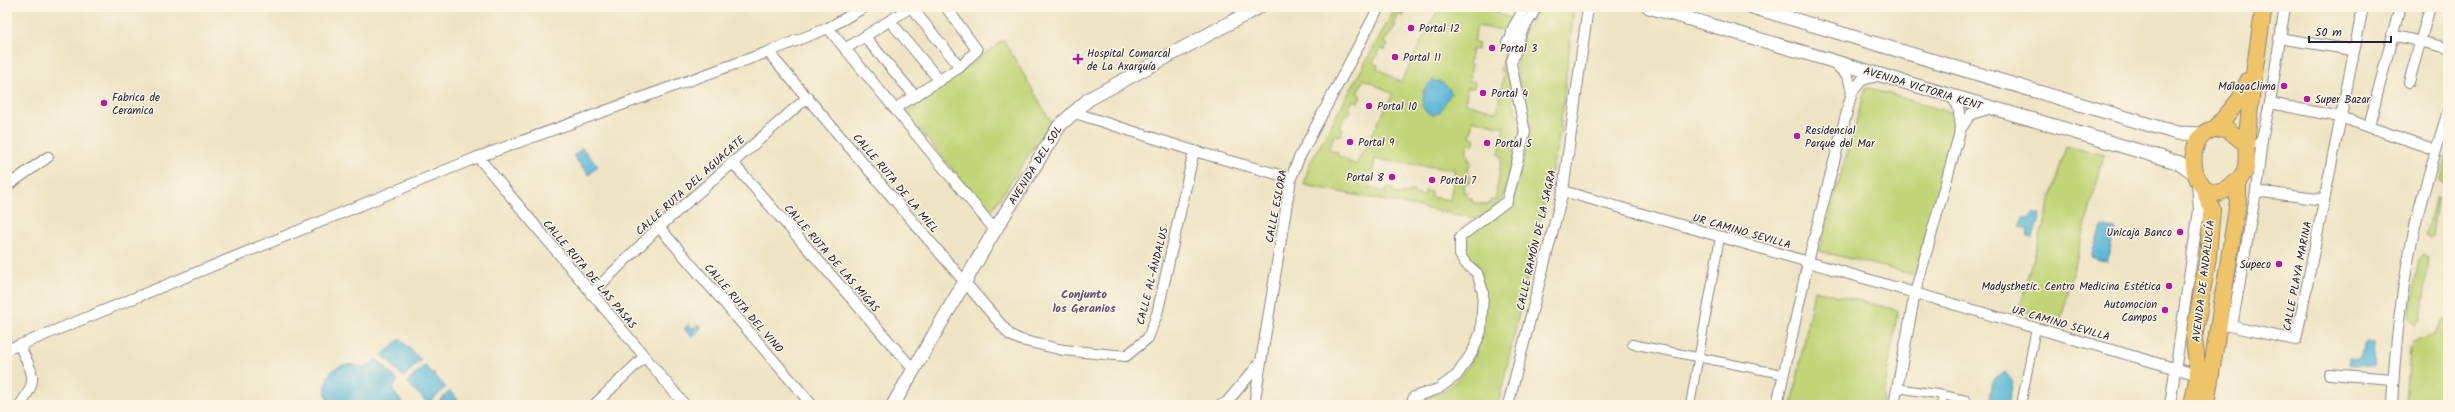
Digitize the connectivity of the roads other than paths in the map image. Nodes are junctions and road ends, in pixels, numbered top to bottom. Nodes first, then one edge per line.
1 (865, 7) edge
2 (911, 7) edge
3 (946, 7) edge
4 (1259, 7) edge
5 (1379, 7) edge
6 (1525, 7) edge
7 (1537, 7) edge
8 (1588, 7) edge
9 (1649, 7) edge
10 (1752, 7) edge
11 (2264, 7) edge
12 (2285, 7) edge
13 (2363, 7) edge
14 (2400, 7) edge
15 (2430, 7) edge
16 (890, 21) junction
17 (828, 28) junction
18 (2392, 35) junction
19 (865, 36) junction
20 (2280, 38) junction
21 (2421, 41) junction
22 (1507, 42) dead end
23 (2448, 48) edge
24 (845, 49) junction
25 (2353, 50) junction
26 (768, 52) junction
27 (1832, 61) junction
28 (2254, 66) junction
29 (960, 67) junction
30 (1881, 75) junction
31 (940, 81) junction
32 (2409, 82) dead end
33 (1852, 92) junction
34 (915, 96) junction
35 (1951, 96) junction
36 (808, 97) junction
37 (2270, 104) junction
38 (896, 108) junction
39 (1989, 108) junction
40 (2448, 111) edge
41 (1072, 112) junction
42 (2340, 117) junction
43 (2369, 126) junction
44 (1961, 128) junction
45 (2211, 131) junction
46 (2262, 139) junction
47 (2436, 150) junction
48 (1194, 151) junction
49 (2246, 151) junction
50 (48, 157) dead end
51 (478, 157) junction
52 (732, 162) junction
53 (1292, 178) junction
54 (2197, 179) junction
55 (2238, 182) junction
56 (7, 186) edge
57 (1563, 191) junction
58 (2256, 191) junction
59 (2324, 200) junction
60 (659, 227) junction
61 (995, 230) junction
62 (1720, 237) junction
63 (1808, 262) junction
64 (965, 284) junction
65 (1915, 293) junction
66 (591, 294) junction
67 (2225, 325) junction
68 (2036, 328) junction
69 (1632, 344) dead end
70 (20, 345) junction
71 (7, 349) edge
72 (644, 357) junction
73 (1698, 357) junction
74 (1260, 363) junction
75 (2177, 369) junction
76 (914, 370) junction
77 (1782, 374) junction
78 (2329, 374) dead end
79 (2198, 375) junction
80 (2393, 379) junction
81 (1897, 388) junction
82 (1943, 395) junction
83 (20, 405) edge
84 (594, 405) edge
85 (684, 405) edge
86 (812, 405) edge
87 (893, 405) edge
88 (1221, 405) edge
89 (1254, 405) edge
90 (1411, 405) edge
91 (1510, 405) edge
92 (1690, 405) edge
93 (1777, 405) edge
94 (1894, 405) edge
95 (1941, 405) edge
96 (1965, 405) edge
97 (2021, 405) edge
98 (2170, 405) edge
99 (2192, 405) edge
100 (2206, 405) edge
101 (2392, 405) edge

1 - 17 street
2 - 16 street
2 - 29 street
3 - 29 street
4 - 41 street, AVENIDA DEL SOL
5 - 53 street, CALLE ESLORA
6 - 22 street
7 - 90 street
8 - 57 street, CALLE RAMÓN DE LA SAGRA
9 - 27 street, AVENIDA VICTORIA KENT
10 - 45 street
11 - 28 main road
12 - 20 street
13 - 25 street, CALLE PLAYA MARINA
14 - 18 street
15 - 21 street
16 - 19 street
16 - 31 street
17 - 24 street
17 - 26 street
18 - 21 street
18 - 43 street
19 - 24 street
19 - 34 street
20 - 25 street
20 - 37 street
21 - 23 street
21 - 32 street
24 - 38 street
25 - 42 street, CALLE PLAYA MARINA
26 - 36 street, CALLE RUTA DE LA MIEL
26 - 51 street
27 - 30 street, AVENIDA VICTORIA KENT
27 - 33 street
28 - 45 main road
28 - 49 main road
29 - 31 street
30 - 33 street
30 - 35 street, AVENIDA VICTORIA KENT
31 - 34 street
33 - 63 street
34 - 38 street
35 - 39 street, AVENIDA VICTORIA KENT
35 - 44 street
36 - 52 street, CALLE RUTA DEL AGUACATE
36 - 64 street, CALLE RUTA DE LA MIEL
37 - 42 street
37 - 46 street
38 - 61 street
39 - 44 street
39 - 54 street, AVENIDA VICTORIA KENT
40 - 47 street
41 - 48 street
41 - 61 street, AVENIDA DEL SOL
42 - 43 street
42 - 59 street, CALLE PLAYA MARINA
43 - 47 street
44 - 65 street
45 - 49 main road
45 - 54 main road
46 - 49 street
46 - 58 street
47 - 80 street
48 - 53 street
48 - 64 street, CALLE AL-ÁNDALUS
49 - 55 main road
50 - 56 street
51 - 66 street, CALLE RUTA DE LAS PASAS
51 - 70 street
52 - 60 street, CALLE RUTA DEL AGUACATE
52 - 76 street, CALLE RUTA DE LAS MIGAS
53 - 74 street, CALLE ESLORA
54 - 55 main road
54 - 75 street
54 - 79 main road, AVENIDA DE ANDALUCÍA
55 - 67 main road, AVENIDA DE ANDALUCÍA
57 - 62 street, UR CAMINO SEVILLA
57 - 91 street, CALLE RAMÓN DE LA SAGRA
58 - 59 street
58 - 67 street
59 - 67 street, CALLE PLAYA MARINA
60 - 66 street, CALLE RUTA DEL AGUACATE
60 - 86 street, CALLE RUTA DEL VINO
61 - 64 street, AVENIDA DEL SOL
62 - 63 street, UR CAMINO SEVILLA
62 - 73 street
63 - 65 street, UR CAMINO SEVILLA
63 - 77 street
64 - 76 street, AVENIDA DEL SOL
65 - 68 street, UR CAMINO SEVILLA
65 - 81 street
66 - 72 street, CALLE RUTA DE LAS PASAS
67 - 100 main road, AVENIDA DE ANDALUCÍA
68 - 75 street, UR CAMINO SEVILLA
68 - 97 street
69 - 73 street
70 - 71 street
70 - 83 street
72 - 84 street
72 - 85 street, CALLE RUTA DE LAS PASAS
73 - 77 street
73 - 92 street
74 - 88 street
74 - 89 street, CALLE ESLORA
75 - 79 street, UR CAMINO SEVILLA
75 - 98 street
76 - 87 street, AVENIDA DEL SOL
77 - 93 street
78 - 80 street
79 - 99 main road, AVENIDA DE ANDALUCÍA
80 - 101 street
81 - 82 street
81 - 94 street
82 - 95 street
82 - 96 street

